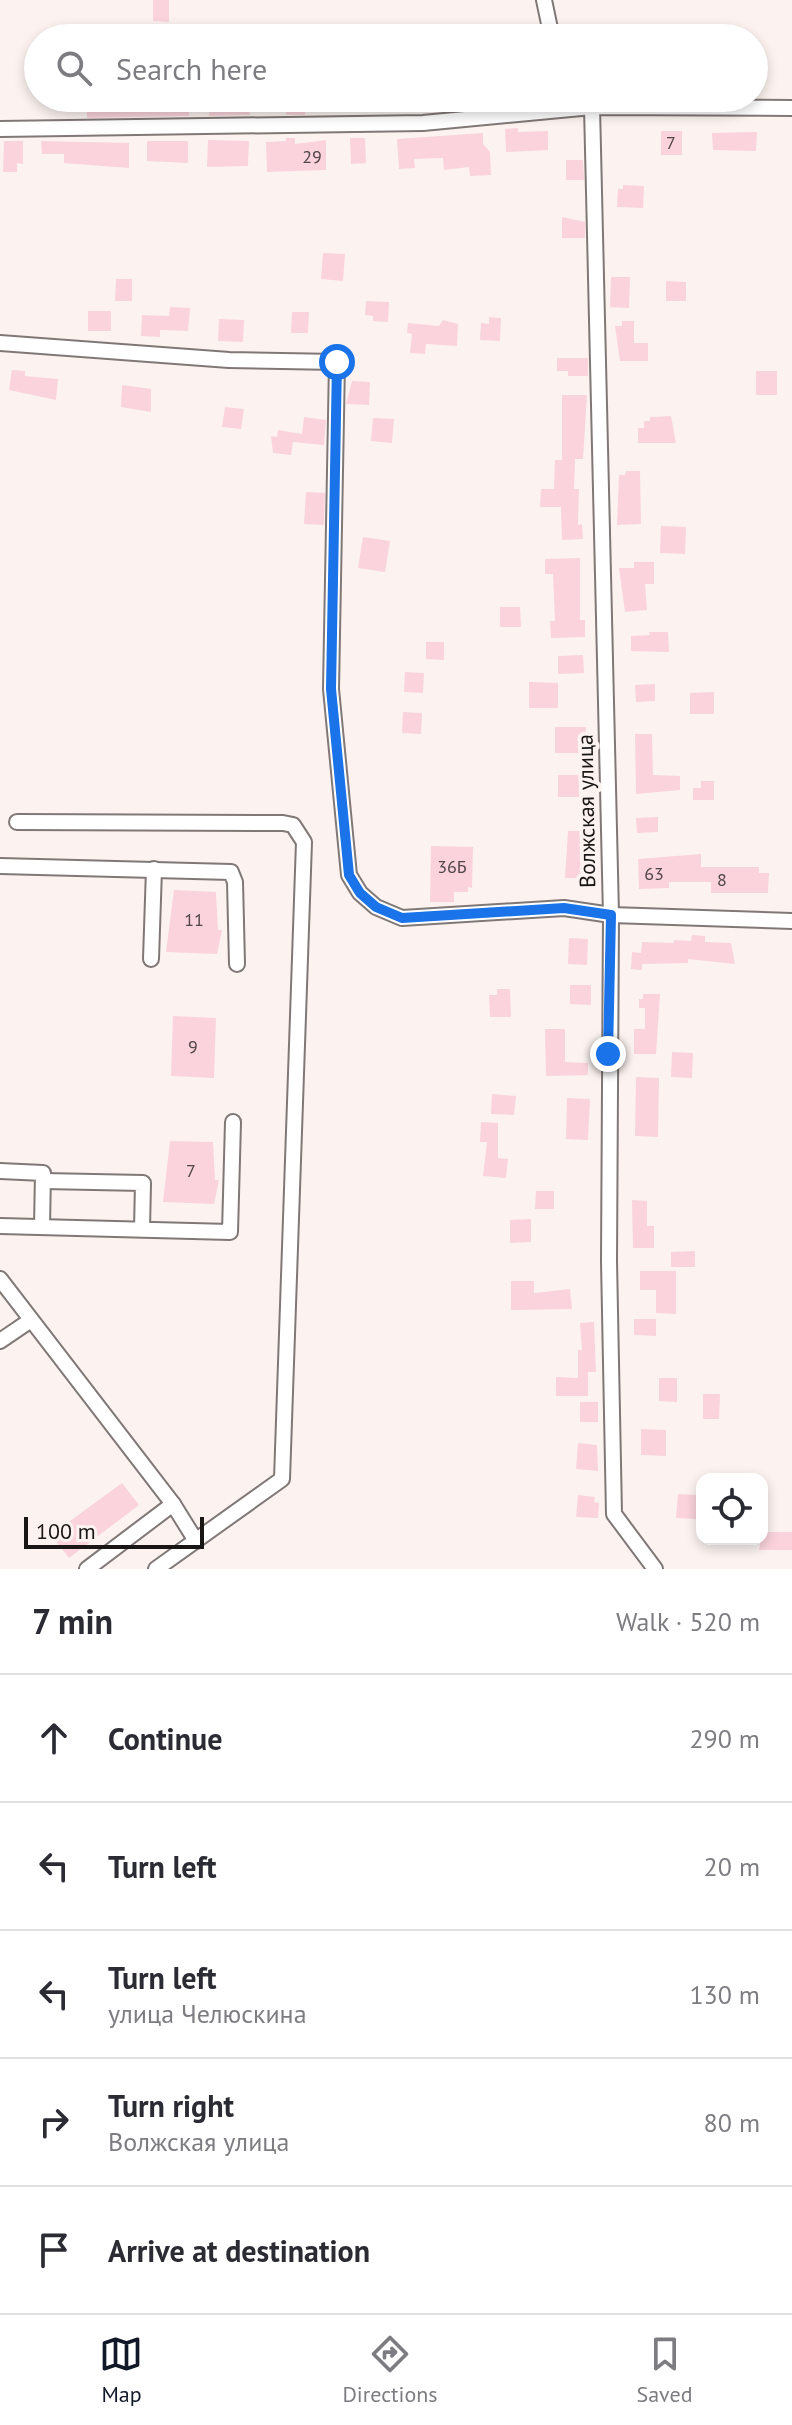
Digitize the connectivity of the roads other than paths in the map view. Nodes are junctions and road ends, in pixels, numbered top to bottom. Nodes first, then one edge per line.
1 (544, 0) edge
2 (549, 24) edge
3 (768, 108) edge
4 (792, 108) edge
5 (505, 112) edge
6 (592, 112) edge
7 (0, 129) edge
8 (0, 343) edge
9 (17, 822) dead end
10 (0, 866) edge
11 (154, 869) junction
12 (611, 915) junction
13 (792, 921) edge
14 (151, 959) dead end
15 (237, 964) dead end
16 (233, 1122) dead end
17 (0, 1171) edge
18 (44, 1181) dead end
19 (0, 1226) edge
20 (42, 1227) junction
21 (142, 1229) junction
22 (0, 1279) edge
23 (31, 1320) junction
24 (2, 1334) edge
25 (173, 1504) junction
26 (196, 1541) junction
27 (87, 1569) edge
28 (156, 1569) edge
29 (655, 1569) edge

1 - 2 street
3 - 4 street
5 - 7 street
6 - 12 street, Волжская улица
8 - 12 street
9 - 26 street
10 - 11 street
11 - 14 street
11 - 15 street
12 - 13 street
12 - 29 street, Волжская улица
16 - 21 street
17 - 20 street
18 - 21 street
19 - 20 street
20 - 21 street
22 - 23 street
23 - 24 street
23 - 25 street
25 - 26 street
25 - 27 street
26 - 28 street

